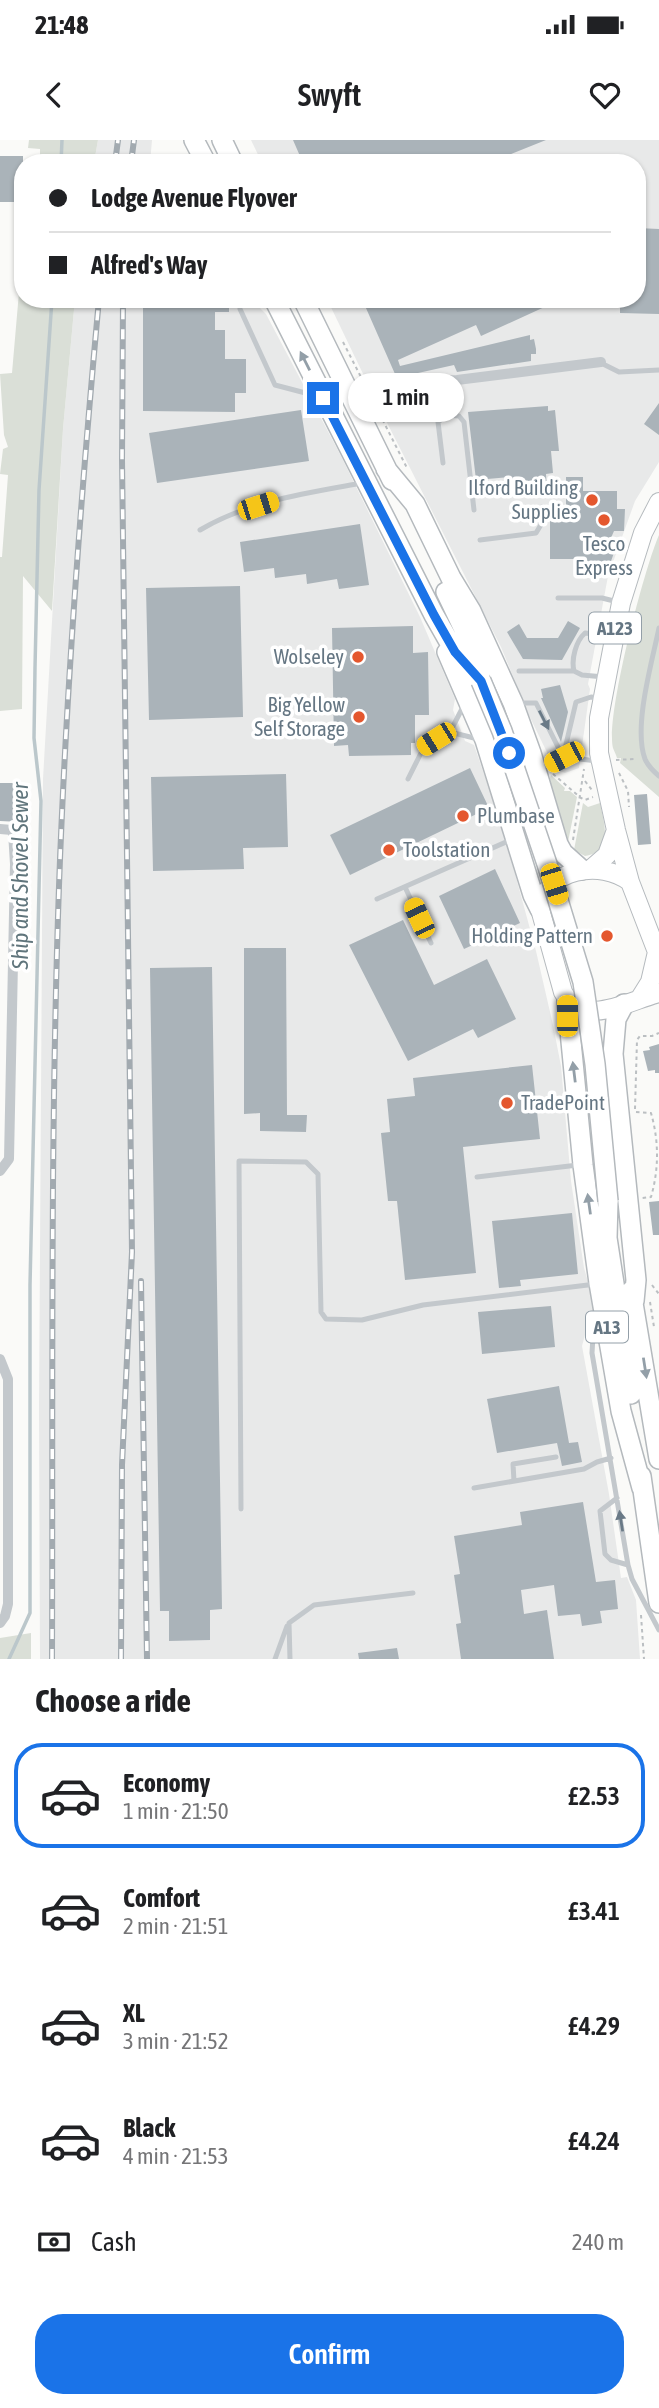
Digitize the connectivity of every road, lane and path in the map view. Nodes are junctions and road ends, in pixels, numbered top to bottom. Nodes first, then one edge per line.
1 (278, 308) edge
2 (308, 308) edge
3 (240, 309) dead end
4 (338, 333) dead end
5 (601, 362) joint
6 (659, 370) edge
7 (360, 394) junction
8 (323, 398) junction
9 (443, 463) dead end
10 (386, 469) junction
11 (411, 476) dead end
12 (365, 482) junction
13 (659, 502) edge
14 (542, 507) dead end
15 (474, 510) dead end
16 (200, 530) dead end
17 (480, 540) dead end
18 (413, 575) junction
19 (558, 598) dead end
20 (621, 603) junction
21 (659, 628) edge
22 (614, 636) junction
23 (519, 671) dead end
24 (574, 671) junction
25 (606, 678) junction
26 (481, 681) junction
27 (466, 696) junction
28 (602, 698) junction
29 (513, 703) junction
30 (450, 732) junction
31 (485, 740) junction
32 (564, 757) junction
33 (645, 759) junction
34 (600, 763) junction
35 (618, 769) dead end
36 (543, 770) junction
37 (659, 776) edge
38 (408, 779) dead end
39 (584, 780) junction
40 (581, 798) junction
41 (629, 807) dead end
42 (0, 829) edge
43 (616, 830) junction
44 (516, 838) junction
45 (572, 846) dead end
46 (587, 869) junction
47 (630, 882) junction
48 (405, 887) junction
49 (0, 897) edge
50 (14, 897) junction
51 (377, 899) dead end
52 (540, 909) junction
53 (546, 932) junction
54 (431, 943) dead end
55 (528, 943) dead end
56 (658, 954) edge
57 (659, 993) edge
58 (567, 1000) junction
59 (632, 1001) junction
60 (659, 1033) edge
61 (6, 1072) edge
62 (583, 1164) junction
63 (0, 1171) edge
64 (477, 1177) dead end
65 (637, 1199) dead end
66 (608, 1201) junction
67 (599, 1283) junction
68 (648, 1283) dead end
69 (659, 1294) edge
70 (641, 1296) junction
71 (606, 1321) junction
72 (654, 1333) dead end
73 (0, 1359) edge
74 (556, 1457) dead end
75 (611, 1458) junction
76 (659, 1459) edge
77 (514, 1482) junction
78 (474, 1488) dead end
79 (642, 1488) junction
80 (617, 1498) junction
81 (241, 1509) dead end
82 (628, 1565) junction
83 (413, 1593) dead end
84 (659, 1603) edge
85 (0, 1623) edge
86 (289, 1623) junction
87 (659, 1630) edge
88 (643, 1647) dead end
89 (275, 1659) edge
90 (290, 1659) edge
91 (644, 1659) edge

8 -> 1 highway, A13
2 - 7 highway, A13
3 - 8 lane
4 - 7 path
5 - 6 lane
5 - 7 street
7 - 10 highway, A13
7 - 11 path
8 - 12 highway, A13
9 - 15 lane
10 - 26 highway, A13
10 - 29 highway, A13
12 - 16 lane
12 - 18 highway, A13
13 - 20 main road, A123
14 - 17 lane
18 - 26 highway, A13
18 - 27 highway, A13
19 - 20 lane
20 - 22 main road, A123
21 - 33 lane
22 - 24 lane
22 - 25 main road, A123
23 - 24 lane
24 - 25 lane
25 - 28 main road, A123
26 - 66 highway, A13, bridge
27 - 30 lane
27 - 31 highway, A13
28 - 32 lane
28 - 34 main road, A123
29 -> 32 lane
29 - 36 highway, A13
30 - 31 lane
30 - 38 lane
31 - 44 highway, A13
32 - 34 lane
32 - 36 lane
33 - 34 path
33 - 37 lane
34 - 39 path
34 - 43 main road, A123
35 - 41 path
36 - 40 path
36 - 46 highway, A13
39 - 40 path
39 - 40 path
40 - 45 path
42 - 50 street
43 - 46 main road
43 - 47 main road, A123
44 - 48 lane
44 - 52 highway, A13
46 - 47 main road
46 - 52 main road
47 - 56 main road, A123
48 - 51 lane
48 - 54 lane
49 - 50 street
50 - 61 street
52 - 53 main road
53 - 55 lane
53 - 58 main road
56 - 59 main road, A123
57 - 59 main road
58 - 59 main road
62 -> 58 highway, A13
59 - 70 highway, A13
60 - 65 path
61 - 63 street
62 - 64 lane
67 -> 62 highway, A13
66 - 70 highway, A13
66 - 79 highway, A13
67 - 71 highway, A13
67 - 81 lane
68 - 69 path
70 - 72 path
70 -> 76 highway, A13
71 - 75 lane
71 - 79 highway, A13
73 - 85 street
74 - 77 lane
75 - 77 lane
75 - 80 lane
77 - 78 lane
79 - 84 highway, A13
82 -> 80 lane
80 - 82 lane
82 - 87 lane
83 - 86 lane
86 - 89 lane
86 - 90 lane
88 - 91 path

